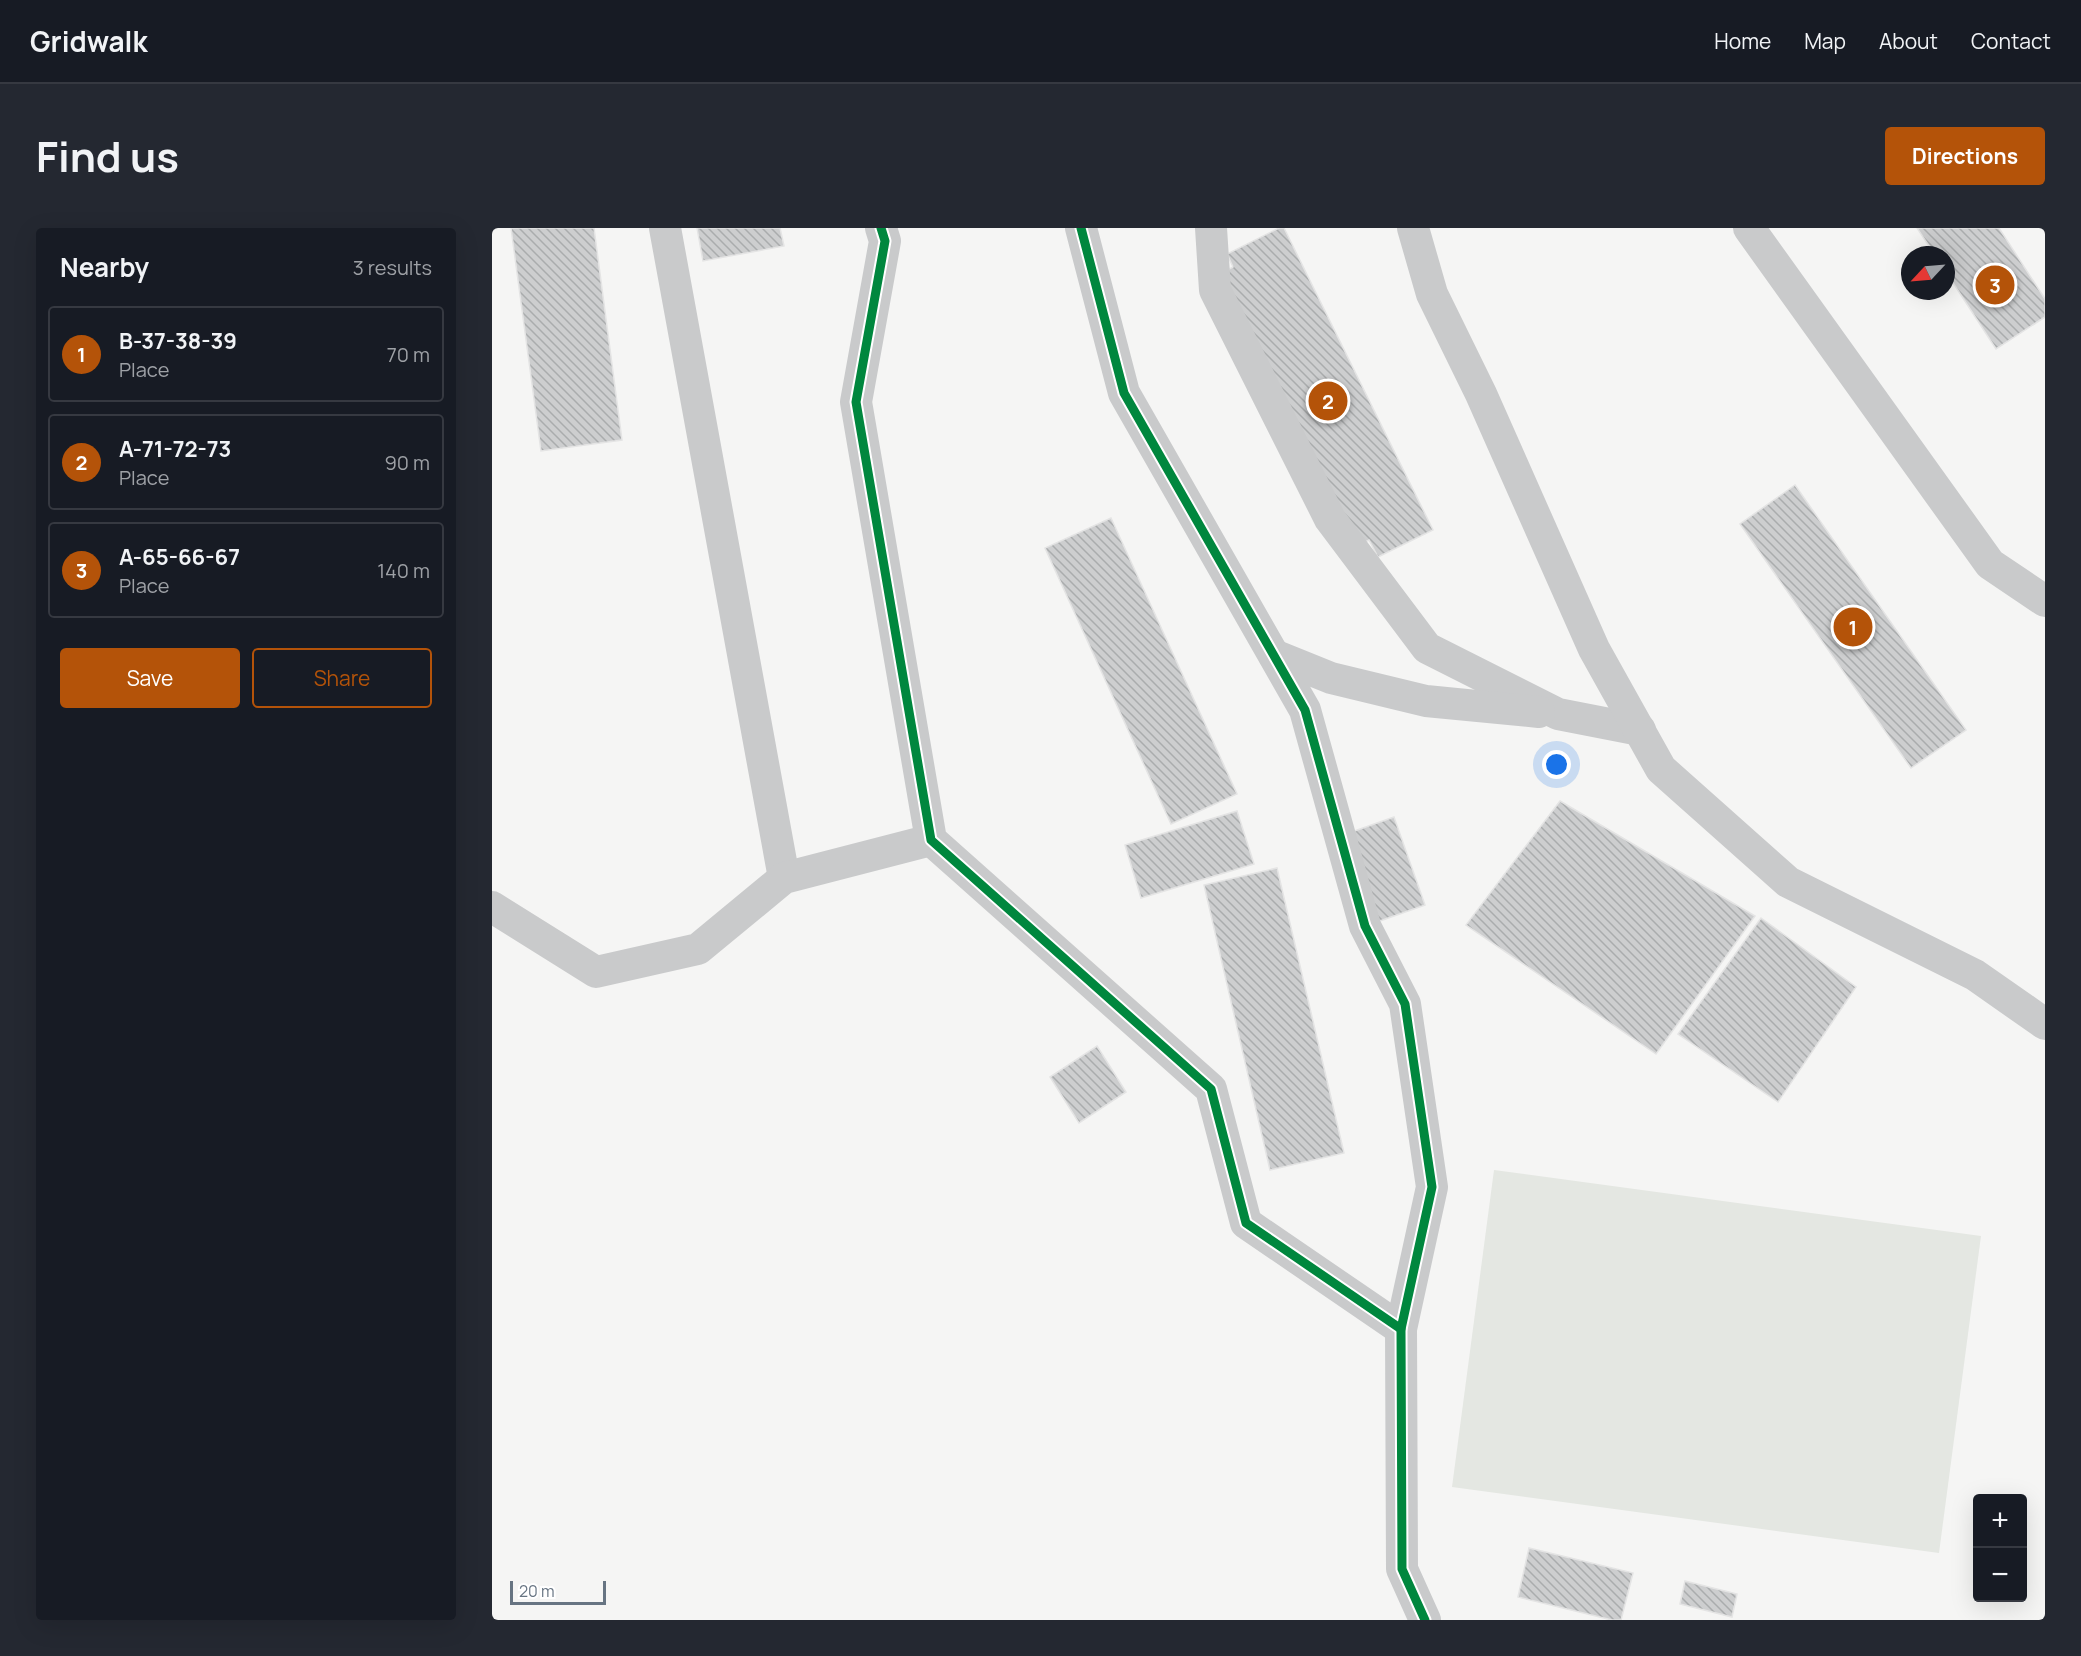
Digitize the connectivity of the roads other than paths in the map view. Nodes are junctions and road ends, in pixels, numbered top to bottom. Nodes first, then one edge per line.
1 (665, 228) edge
2 (881, 228) edge
3 (1081, 228) edge
4 (1211, 228) edge
5 (1413, 228) edge
6 (1749, 228) edge
7 (2045, 601) edge
8 (1274, 655) junction
9 (1558, 714) junction
10 (1640, 730) junction
11 (931, 840) junction
12 (784, 878) junction
13 (492, 907) edge
14 (2045, 1024) edge
15 (1401, 1329) junction
16 (1425, 1620) edge

1 - 12 street
2 - 11 street
3 - 8 street
4 - 9 street
5 - 10 street
6 - 7 street
8 - 9 street
8 - 15 street
9 - 10 street
10 - 14 street
11 - 12 street
11 - 15 street
12 - 13 street
15 - 16 street

